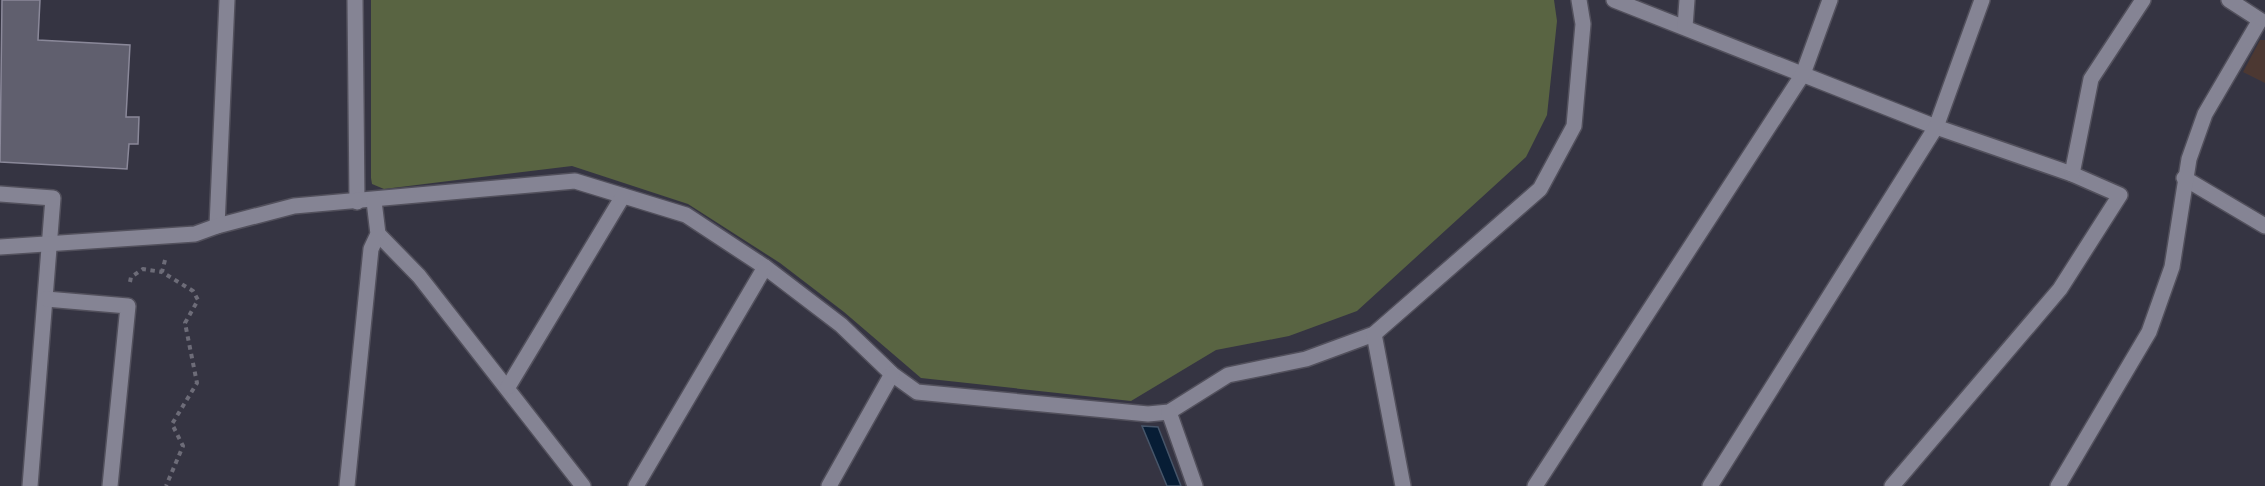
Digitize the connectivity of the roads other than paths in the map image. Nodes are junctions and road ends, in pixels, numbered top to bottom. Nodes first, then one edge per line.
1 (226, 0) edge
2 (355, 0) edge
3 (1579, 0) edge
4 (1614, 0) edge
5 (1687, 0) edge
6 (1830, 0) edge
7 (1982, 0) edge
8 (2143, 0) edge
9 (2229, 0) edge
10 (1685, 27) junction
11 (1803, 74) junction
12 (1936, 127) junction
13 (2072, 174) junction
14 (2184, 178) junction
15 (0, 194) edge
16 (622, 196) junction
17 (374, 201) junction
18 (357, 202) junction
19 (217, 226) junction
20 (2265, 226) edge
21 (378, 234) junction
22 (48, 244) junction
23 (0, 248) edge
24 (765, 267) junction
25 (46, 299) junction
26 (1374, 334) junction
27 (892, 374) junction
28 (508, 387) junction
29 (1169, 412) junction
30 (30, 486) edge
31 (110, 486) edge
32 (347, 486) edge
33 (583, 486) edge
34 (636, 486) edge
35 (829, 486) edge
36 (1195, 486) edge
37 (1403, 486) edge
38 (1535, 486) edge
39 (1710, 486) edge
40 (1892, 486) edge
41 (2058, 486) edge

1 - 19 street
2 - 18 street
3 - 26 street
4 - 10 street
5 - 10 street
6 - 11 street
7 - 12 street
8 - 13 street
9 - 14 street
10 - 11 street
11 - 12 street
11 - 38 street
12 - 13 street
12 - 39 street
13 - 40 street
14 - 20 street
14 - 41 street
15 - 22 street
16 - 17 street
16 - 24 street
16 - 28 street
17 - 18 street
17 - 21 street
18 - 19 street
19 - 22 street
21 - 28 street
21 - 32 street
22 - 23 street
22 - 25 street
24 - 27 street
24 - 34 street
25 - 30 street
25 - 31 street
26 - 29 street
26 - 37 street
27 - 29 street
27 - 35 street
28 - 33 street
29 - 36 street

